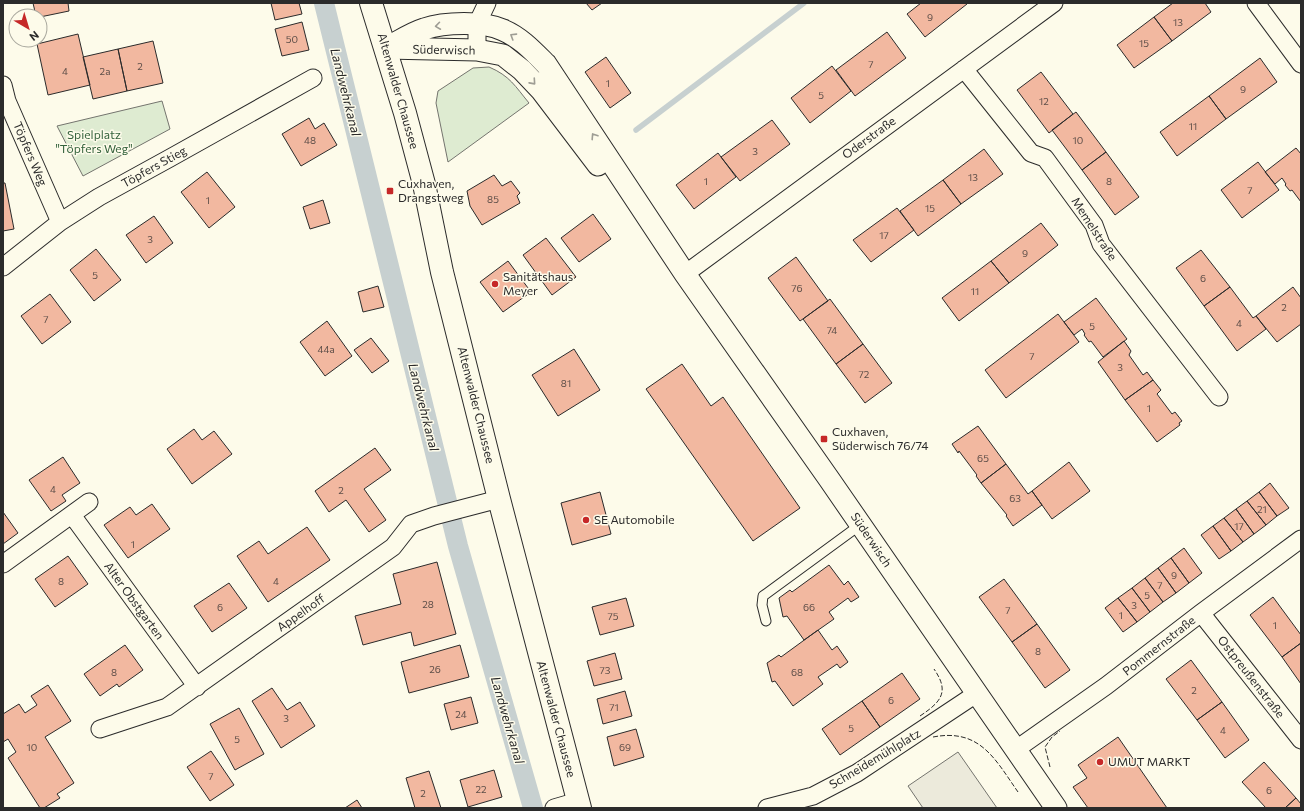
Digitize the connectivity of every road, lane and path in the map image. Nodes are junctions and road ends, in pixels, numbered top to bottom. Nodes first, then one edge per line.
1 (371, 3) edge
2 (487, 3) edge
3 (1054, 3) edge
4 (1256, 3) edge
5 (477, 24) junction
6 (386, 48) junction
7 (477, 50) junction
8 (1301, 64) edge
9 (964, 69) junction
10 (313, 78) dead end
11 (3, 85) edge
12 (60, 222) junction
13 (3, 268) edge
14 (685, 274) junction
15 (1219, 396) dead end
16 (499, 499) junction
17 (89, 502) dead end
18 (72, 515) junction
19 (860, 524) junction
20 (1301, 539) edge
21 (3, 564) edge
22 (1201, 613) junction
23 (766, 621) dead end
24 (197, 687) junction
25 (976, 694) junction
26 (100, 729) dead end
27 (1301, 740) edge
28 (1015, 750) junction
29 (579, 804) edge
30 (554, 808) edge
31 (767, 808) edge
32 (1056, 808) edge

1 - 6 main road, Altenwalder Chaussee
2 - 5 street
3 - 9 street, Oderstraße
4 - 8 street
5 -> 6 street, Süderwisch
5 - 7 street
14 -> 5 street, Süderwisch
6 - 7 street, Süderwisch
6 - 16 main road, Altenwalder Chaussee
7 -> 14 street, Süderwisch
9 - 14 street, Oderstraße
9 - 15 street, Memelstraße
10 - 12 street, Töpfers Stieg
11 - 12 street, Töpfers Weg
12 - 13 street, Töpfers Stieg
14 - 19 street, Süderwisch
16 - 24 street, Appelhoff
16 - 29 main road, Altenwalder Chaussee
17 - 18 street
18 - 21 street
18 - 24 street, Alter Obstgarten
19 - 23 lane
19 - 25 street, Süderwisch
20 - 22 street, Pommernstraße
22 - 27 street, Ostpreußenstraße
22 - 28 street, Pommernstraße
24 - 26 street, Appelhoff
25 - 28 street, Süderwisch
25 - 31 street, Schneidemühlplatz
28 - 32 street, Süderwisch
29 - 30 street

